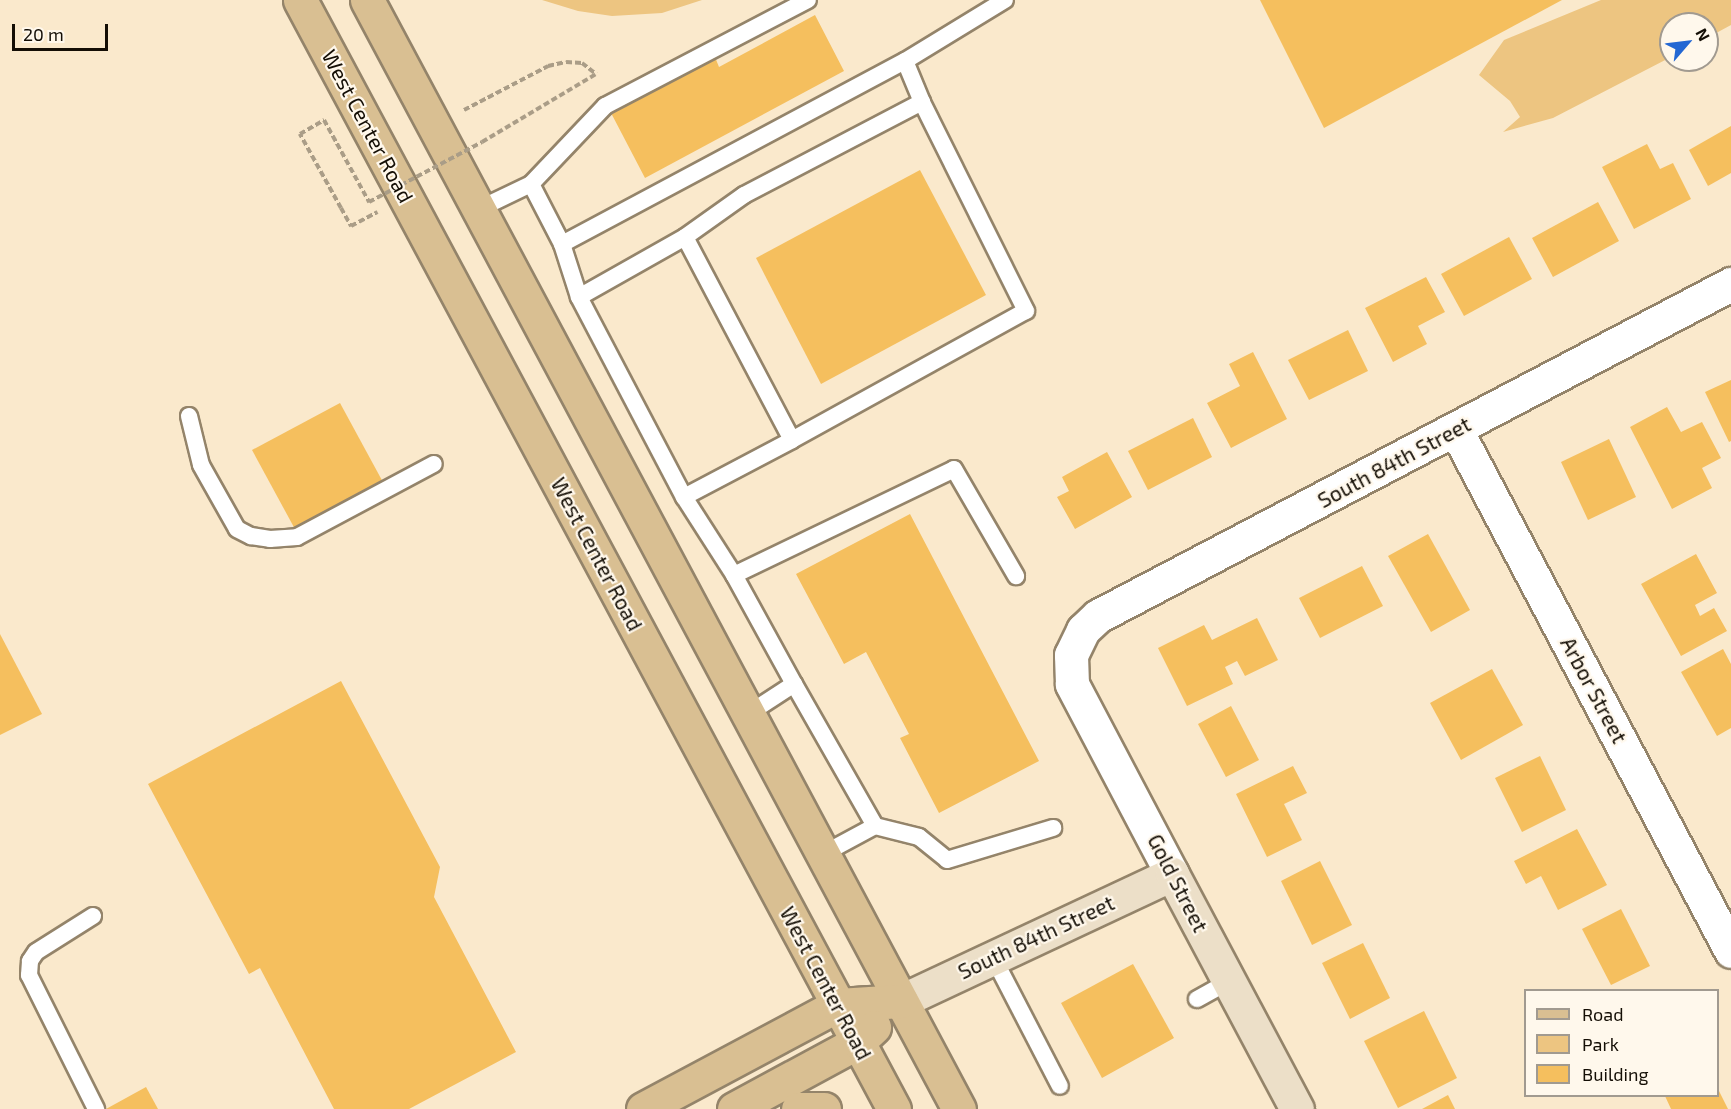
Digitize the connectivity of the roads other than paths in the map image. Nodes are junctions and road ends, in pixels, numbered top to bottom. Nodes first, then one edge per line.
1 (300, 0) edge
2 (367, 0) edge
3 (808, 0) edge
4 (1005, 0) edge
5 (905, 61) junction
6 (922, 102) junction
7 (531, 184) junction
8 (479, 209) junction
9 (685, 237) junction
10 (562, 244) junction
11 (1731, 284) edge
12 (579, 297) junction
13 (189, 416) dead end
14 (1456, 430) junction
15 (792, 440) junction
16 (434, 464) dead end
17 (684, 498) junction
18 (734, 575) junction
19 (1016, 576) dead end
20 (1071, 655) joint
21 (794, 684) junction
22 (748, 714) junction
23 (875, 826) junction
24 (1053, 828) dead end
25 (823, 854) junction
26 (1173, 874) junction
27 (93, 916) dead end
28 (1731, 951) edge
29 (993, 957) junction
30 (1229, 981) junction
31 (1197, 999) dead end
32 (901, 1001) junction
33 (838, 1005) junction
34 (858, 1042) junction
35 (1060, 1086) dead end
36 (96, 1109) edge
37 (643, 1109) edge
38 (734, 1109) edge
39 (798, 1109) edge
40 (824, 1109) edge
41 (894, 1109) edge
42 (959, 1109) edge
43 (1297, 1109) edge

1 - 33 main road, West Center Road
2 - 8 main road
3 - 7 lane
4 - 5 lane
5 - 6 lane
5 - 10 lane
6 - 9 lane
6 - 15 lane
7 - 8 lane
7 - 10 lane
8 - 22 main road
9 - 12 lane
9 - 15 lane
10 - 12 lane
11 - 14 street, South 84th Street
12 - 17 lane
13 - 16 lane
14 - 20 street, South 84th Street
14 - 28 street, Arbor Street
15 - 17 lane
17 - 18 lane
18 - 19 lane
18 - 21 lane
20 - 26 street, Gold Street
21 - 22 lane
21 - 23 lane
22 - 25 main road
23 - 24 lane
23 - 25 lane
25 - 32 main road
26 - 29 main road, South 84th Street
26 - 30 main road, Gold Street
27 - 36 lane
29 - 32 main road, South 84th Street
29 - 35 lane
30 - 31 lane
30 - 43 main road, Gold Street
32 - 33 main road, South 84th Street
32 - 34 main road, South 84th Street
32 - 42 main road
33 - 34 main road, West Center Road
33 - 37 main road, South 84th Street
34 - 38 main road, South 84th Street
34 - 41 main road, West Center Road
39 - 40 main road

